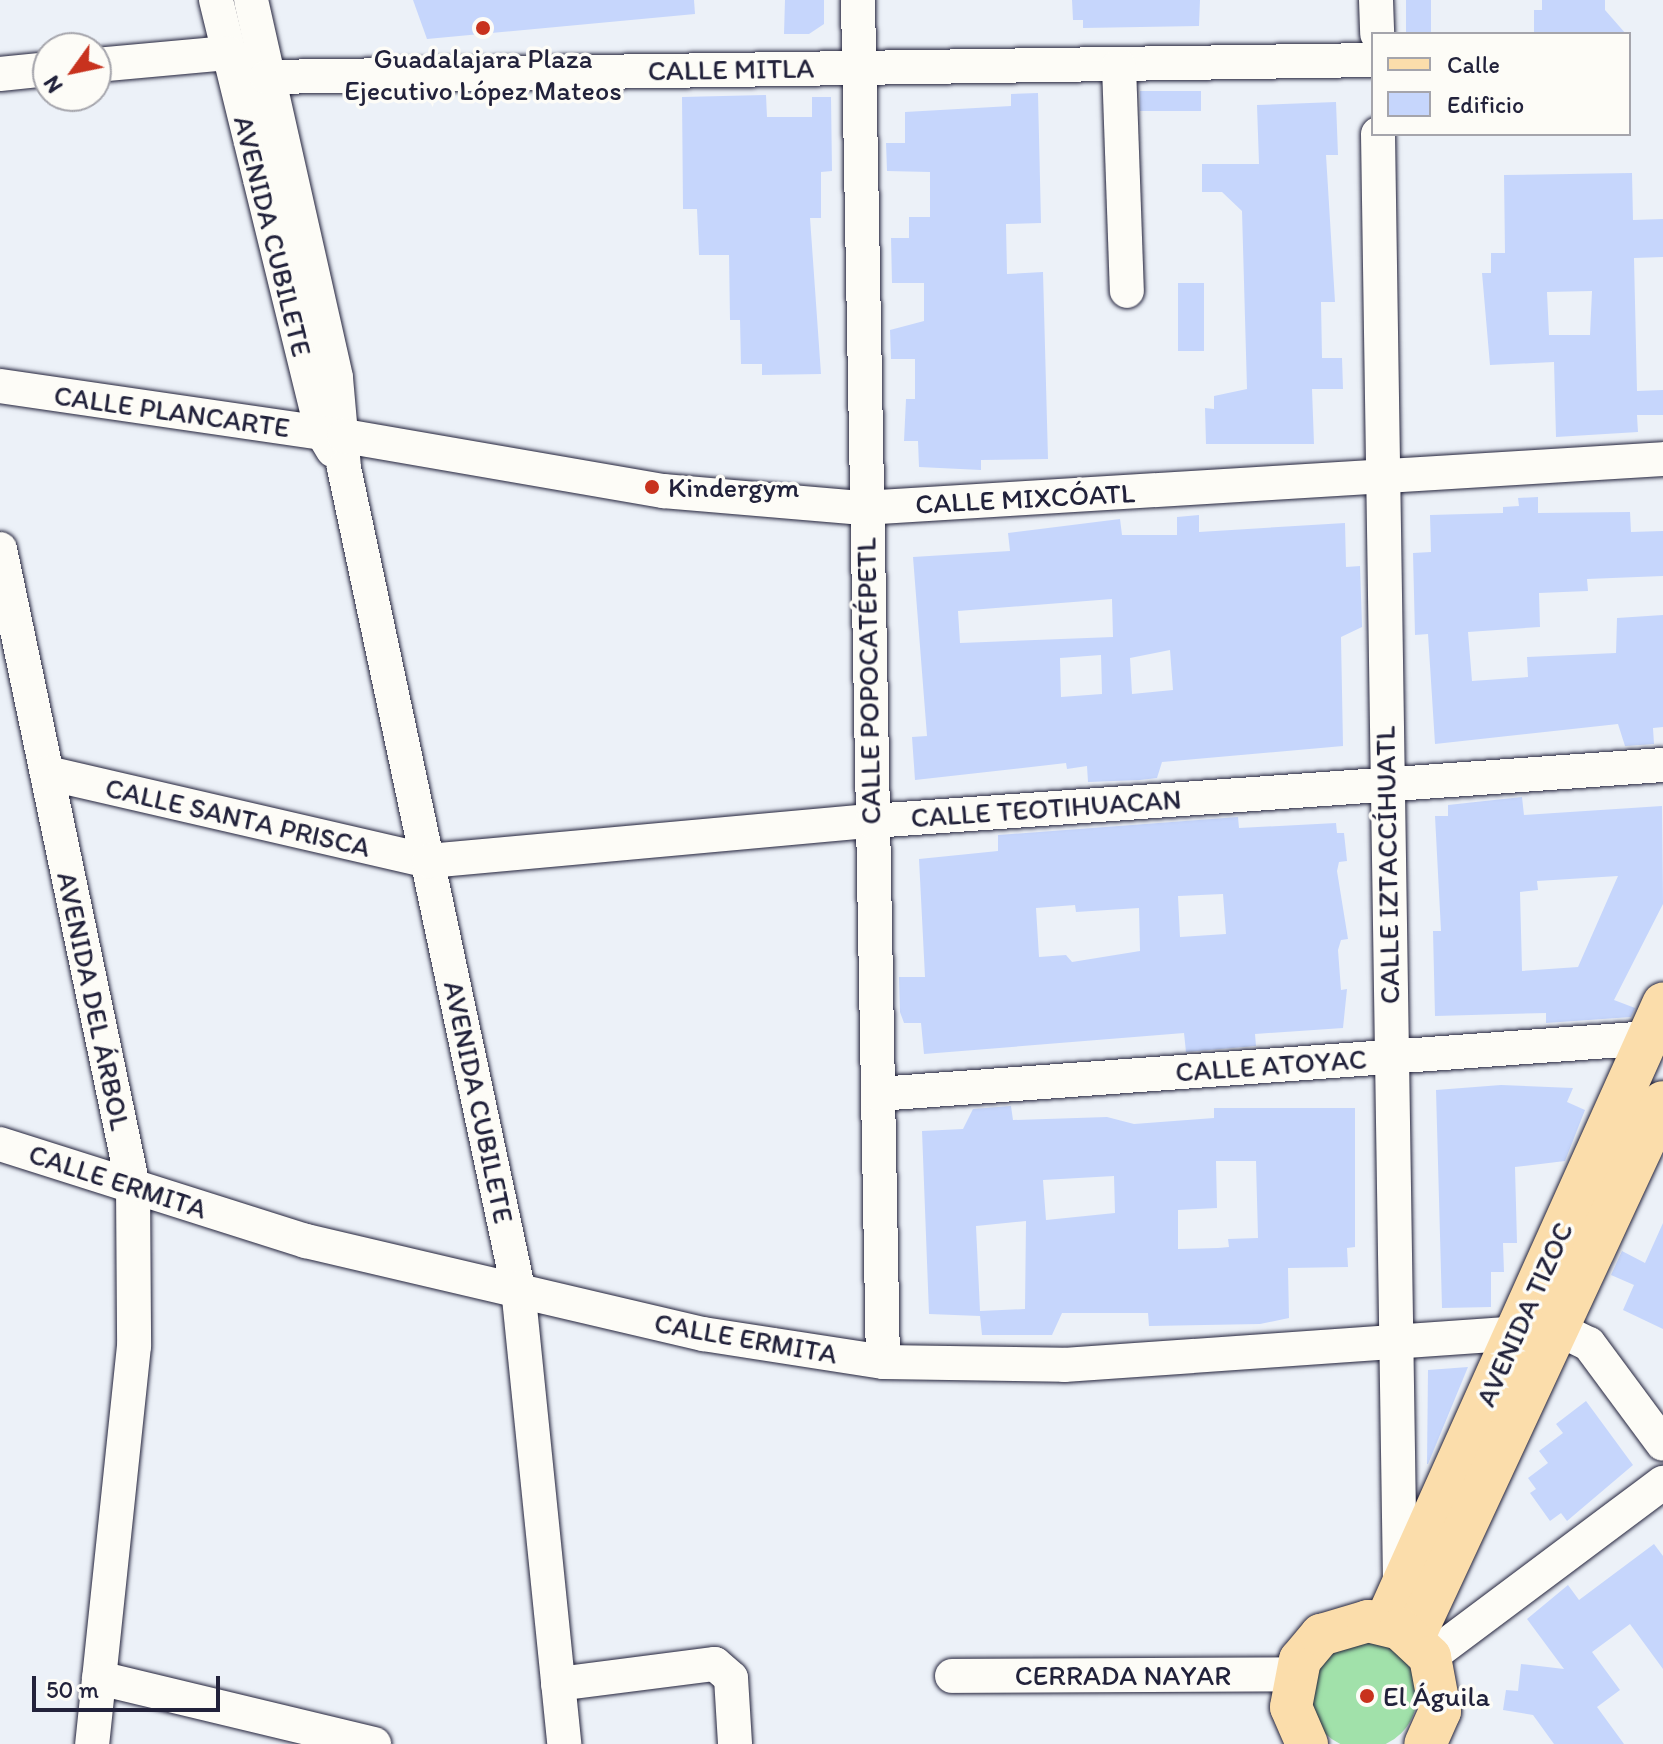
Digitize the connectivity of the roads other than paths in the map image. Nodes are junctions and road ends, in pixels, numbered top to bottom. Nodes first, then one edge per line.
1 (216, 0) edge
2 (251, 0) edge
3 (858, 0) edge
4 (1376, 0) edge
5 (1377, 32) edge
6 (227, 53) junction
7 (1371, 60) edge
8 (112, 64) edge
9 (860, 66) junction
10 (1119, 66) junction
11 (32, 71) edge
12 (0, 74) edge
13 (267, 77) junction
14 (1378, 136) edge
15 (1127, 291) dead end
16 (0, 386) edge
17 (337, 445) junction
18 (1663, 459) edge
19 (1380, 477) junction
20 (863, 508) junction
21 (0, 549) edge
22 (1663, 765) edge
23 (47, 773) junction
24 (1385, 784) junction
25 (872, 821) junction
26 (429, 861) junction
27 (1658, 1027) edge
28 (1391, 1056) junction
29 (878, 1094) junction
30 (1663, 1102) edge
31 (0, 1144) edge
32 (133, 1186) junction
33 (518, 1288) junction
34 (1560, 1330) junction
35 (1515, 1333) junction
36 (1394, 1342) junction
37 (883, 1362) junction
38 (1663, 1444) edge
39 (1663, 1483) edge
40 (1407, 1629) junction
41 (1293, 1674) junction
42 (952, 1676) dead end
43 (99, 1678) junction
44 (558, 1684) junction
45 (92, 1744) edge
46 (374, 1744) edge
47 (564, 1744) edge
48 (735, 1744) edge
49 (1307, 1744) edge
50 (1425, 1744) edge

1 - 6 street, AVENIDA CUBILETE
2 - 13 street, AVENIDA CUBILETE
3 - 9 street, CALLE POPOCATÉPETL
4 - 5 street
6 - 8 street
6 - 13 street
6 - 17 street, AVENIDA CUBILETE
7 - 10 street, CALLE MITLA
9 - 10 street, CALLE MITLA
9 - 13 street, CALLE MITLA
9 - 20 street, CALLE POPOCATÉPETL
10 - 15 street
11 - 12 street
13 - 17 street, AVENIDA CUBILETE
14 - 19 street, CALLE IZTACCÍHUATL
16 - 17 street, CALLE PLANCARTE
17 - 20 street, CALLE MIXCÓATL
17 - 26 street, AVENIDA CUBILETE
18 - 19 street, CALLE MIXCÓATL
19 - 20 street, CALLE MIXCÓATL
19 - 24 street, CALLE IZTACCÍHUATL
20 - 25 street, CALLE POPOCATÉPETL
21 - 23 street, AVENIDA DEL ÁRBOL
22 - 24 street, CALLE TEOTIHUACAN
23 - 26 street, CALLE SANTA PRISCA
23 - 32 street, AVENIDA DEL ÁRBOL
24 - 25 street, CALLE TEOTIHUACAN
24 - 28 street, CALLE IZTACCÍHUATL
25 - 26 street, CALLE TEOTIHUACAN
25 - 29 street, CALLE POPOCATÉPETL
26 - 33 street, AVENIDA CUBILETE
27 - 28 street, CALLE ATOYAC
27 - 35 main road, AVENIDA TIZOC
28 - 29 street, CALLE ATOYAC
28 - 36 street, CALLE IZTACCÍHUATL
29 - 37 street, CALLE POPOCATÉPETL
30 - 34 main road, AVENIDA TIZOC
31 - 32 street, CALLE ERMITA
32 - 33 street, CALLE ERMITA
32 - 43 street, AVENIDA DEL ÁRBOL
33 - 37 street, CALLE ERMITA
33 - 44 street, AVENIDA CUBILETE
34 - 35 street, CALLE ERMITA
34 - 38 street
34 - 40 main road, AVENIDA TIZOC
35 - 36 street, CALLE ERMITA
35 - 40 main road, AVENIDA TIZOC
36 - 37 street, CALLE ERMITA
36 - 40 street, CALLE IZTACCÍHUATL
39 - 40 street
40 - 41 main road
40 - 50 main road
41 - 42 street, CERRADA NAYAR
41 - 49 main road
43 - 45 street, AVENIDA DEL ÁRBOL
43 - 46 street
44 - 47 street, AVENIDA CUBILETE
44 - 48 street

